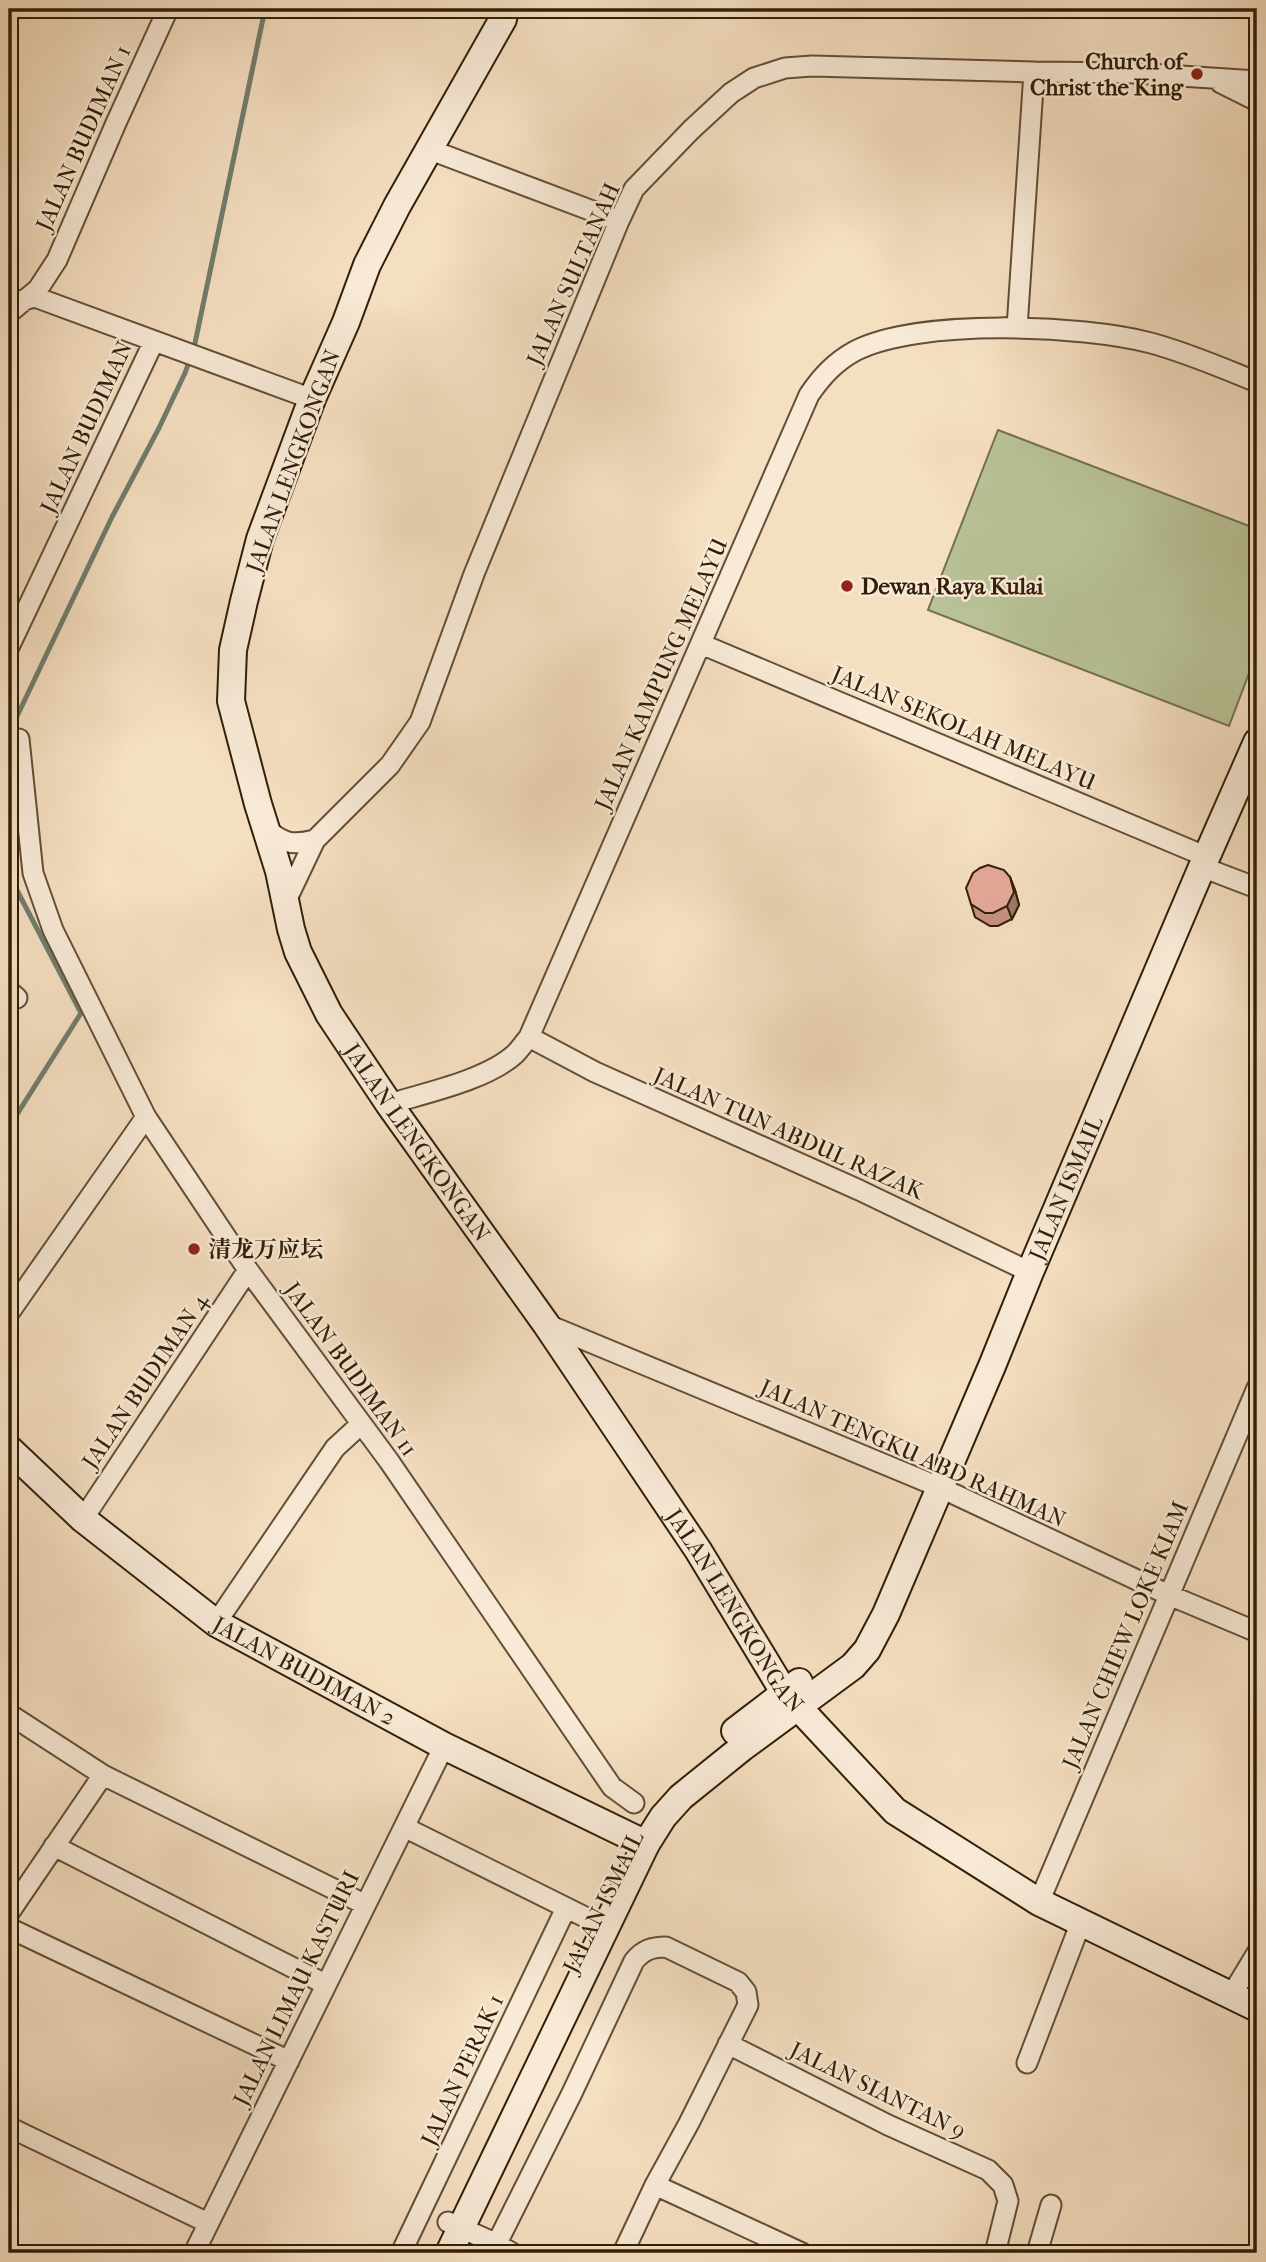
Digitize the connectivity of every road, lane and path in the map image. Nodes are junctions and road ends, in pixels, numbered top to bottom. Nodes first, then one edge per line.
1 (168, 9) edge
2 (505, 9) edge
3 (1034, 72) junction
4 (1213, 79) junction
5 (1257, 81) edge
6 (1257, 101) edge
7 (428, 149) junction
8 (619, 221) junction
9 (16, 306) edge
10 (1017, 328) junction
11 (154, 341) junction
12 (1257, 382) edge
13 (312, 398) junction
14 (701, 644) junction
15 (9, 647) edge
16 (19, 738) dead end
17 (1257, 742) edge
18 (265, 828) junction
19 (315, 841) junction
20 (1204, 862) junction
21 (1257, 888) edge
22 (285, 903) junction
23 (529, 1037) junction
24 (388, 1104) junction
25 (146, 1117) junction
26 (248, 1270) junction
27 (1030, 1272) junction
28 (9, 1314) edge
29 (546, 1324) junction
30 (1257, 1388) edge
31 (360, 1425) junction
32 (9, 1450) edge
33 (939, 1487) junction
34 (83, 1519) junction
35 (1169, 1595) junction
36 (216, 1623) junction
37 (1257, 1632) edge
38 (791, 1699) junction
39 (9, 1714) edge
40 (444, 1746) junction
41 (103, 1775) junction
42 (634, 1803) dead end
43 (404, 1827) junction
44 (640, 1841) junction
45 (54, 1846) junction
46 (1039, 1902) junction
47 (364, 1904) junction
48 (566, 1908) junction
49 (9, 1913) edge
50 (593, 1921) junction
51 (1081, 1922) junction
52 (9, 1928) edge
53 (1257, 1953) edge
54 (325, 1984) junction
55 (1231, 1996) junction
56 (1257, 2008) edge
57 (728, 2044) junction
58 (289, 2061) junction
59 (1027, 2063) dead end
60 (9, 2127) edge
61 (655, 2185) junction
62 (1051, 2205) dead end
63 (208, 2222) junction
64 (455, 2225) junction
65 (500, 2250) edge
66 (194, 2253) edge
67 (401, 2253) edge
68 (433, 2253) edge
69 (449, 2253) edge
70 (623, 2253) edge
71 (802, 2253) edge
72 (995, 2253) edge
73 (1037, 2253) edge

1 - 9 street, JALAN BUDIMAN 1
2 - 7 street, JALAN LENGKONGAN
3 - 4 street, JALAN SULTANAH
3 - 8 street, JALAN SULTANAH
3 - 10 street
4 - 5 street, JALAN SULTANAH
4 - 6 street
7 - 8 street
7 - 13 street, JALAN LENGKONGAN
8 - 19 street, JALAN SULTANAH
9 - 11 street
10 - 12 street, JALAN KAMPUNG MELAYU
10 - 14 street, JALAN KAMPUNG MELAYU
11 - 13 street
11 - 15 street, JALAN BUDIMAN
13 - 18 street, JALAN LENGKONGAN
14 - 20 street, JALAN SEKOLAH MELAYU
14 - 23 street, JALAN KAMPUNG MELAYU
16 - 25 street, JALAN BUDIMAN 11
17 - 20 street, JALAN ISMAIL
18 - 19 street
18 - 22 street, JALAN LENGKONGAN
19 - 22 street, JALAN SULTANAH
20 - 21 street, JALAN SEKOLAH MELAYU
20 - 27 street, JALAN ISMAIL
22 - 24 street, JALAN LENGKONGAN
23 - 24 street, JALAN KAMPUNG MELAYU
23 - 27 street, JALAN TUN ABDUL RAZAK
24 - 29 street, JALAN LENGKONGAN
25 - 26 street, JALAN BUDIMAN 11
25 - 28 street
26 - 31 street, JALAN BUDIMAN 11
26 - 34 street, JALAN BUDIMAN 4
27 - 33 street, JALAN ISMAIL
29 - 33 street, JALAN TENGKU ABD RAHMAN
29 - 38 street, JALAN LENGKONGAN
30 - 35 street, JALAN CHIEW LOKE KIAM
31 - 36 street
31 - 42 street, JALAN BUDIMAN 11
32 - 34 street, JALAN BUDIMAN 2
33 - 35 street, JALAN TENGKU ABD RAHMAN
33 - 38 street, JALAN ISMAIL
34 - 36 street, JALAN BUDIMAN 2
35 - 37 street, JALAN TENGKU ABD RAHMAN
35 - 46 street, JALAN CHIEW LOKE KIAM
36 - 40 street, JALAN BUDIMAN 2
38 - 44 street, JALAN ISMAIL
38 - 46 street, JALAN LENGKONGAN
39 - 41 street
40 - 43 street, JALAN LIMAU KASTURI
40 - 44 street, JALAN BUDIMAN 2
41 - 45 street
41 - 47 street
43 - 47 street, JALAN LIMAU KASTURI
43 - 48 street
44 - 50 street, JALAN ISMAIL
44 - 64 street, JALAN ISMAIL
45 - 49 street
45 - 54 street
46 - 51 street, JALAN LENGKONGAN
47 - 54 street, JALAN LIMAU KASTURI
48 - 50 street
48 - 67 street, JALAN PERAK 1
50 - 64 street, JALAN ISMAIL
51 - 55 street, JALAN LENGKONGAN
51 - 59 street
52 - 58 street
53 - 55 street
54 - 58 street, JALAN LIMAU KASTURI
55 - 56 street, JALAN LENGKONGAN
57 - 61 street
57 - 65 street
57 - 72 street, JALAN SIANTAN 9
58 - 63 street, JALAN LIMAU KASTURI
60 - 63 street
61 - 70 street
61 - 71 street
62 - 73 street
63 - 66 street, JALAN LIMAU KASTURI
64 - 65 street
64 - 68 street, JALAN ISMAIL
64 - 69 street, JALAN ISMAIL

